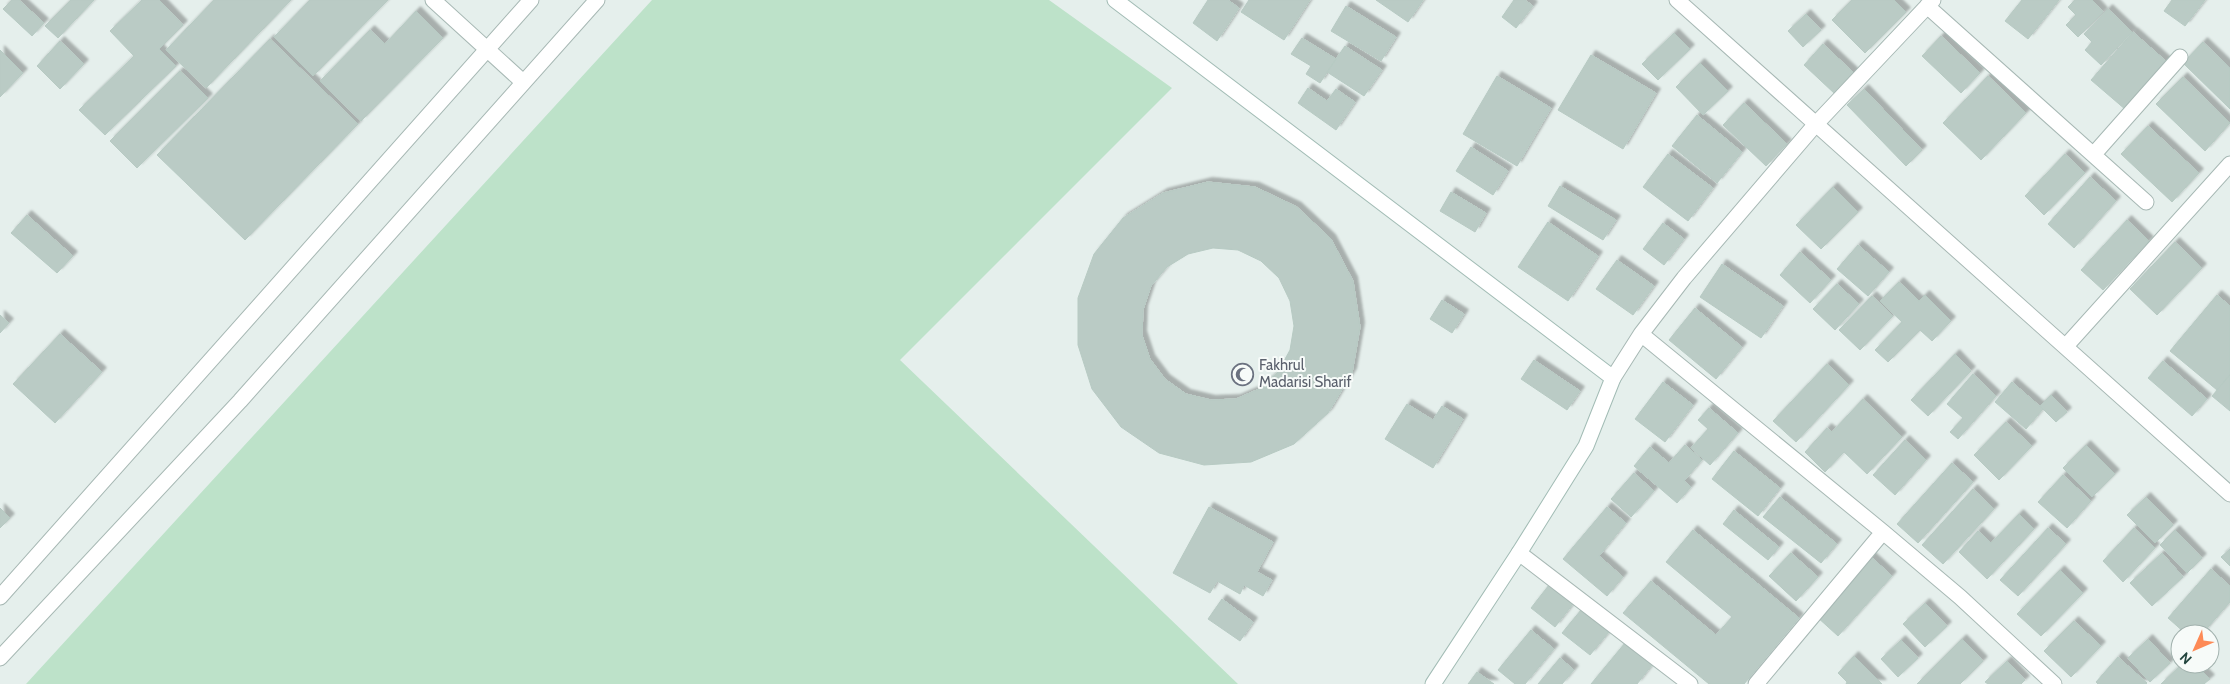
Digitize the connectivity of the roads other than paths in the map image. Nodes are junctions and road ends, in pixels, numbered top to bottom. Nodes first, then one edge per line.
1 (433, 0) edge
2 (531, 0) edge
3 (598, 0) edge
4 (1115, 0) edge
5 (1677, 0) edge
6 (1930, 3) edge
7 (487, 50) junction
8 (2180, 57) dead end
9 (523, 82) junction
10 (1815, 125) junction
11 (2094, 154) junction
12 (2230, 164) edge
13 (2146, 202) dead end
14 (1641, 334) junction
15 (2066, 346) junction
16 (1613, 378) junction
17 (2230, 494) edge
18 (1883, 532) junction
19 (1519, 554) junction
20 (0, 597) edge
21 (0, 658) edge
22 (1433, 684) edge
23 (1690, 684) edge
24 (1756, 684) edge
25 (2054, 684) edge

1 - 7 street
2 - 7 street
3 - 9 street
4 - 16 street
5 - 10 street
6 - 10 street
6 - 11 street
7 - 9 street
7 - 20 street
8 - 11 street
9 - 21 street
10 - 14 street
10 - 15 street
11 - 13 street
12 - 15 street
14 - 16 street
14 - 18 street
15 - 17 street
16 - 19 street
18 - 24 street
18 - 25 street
19 - 22 street
19 - 23 street

